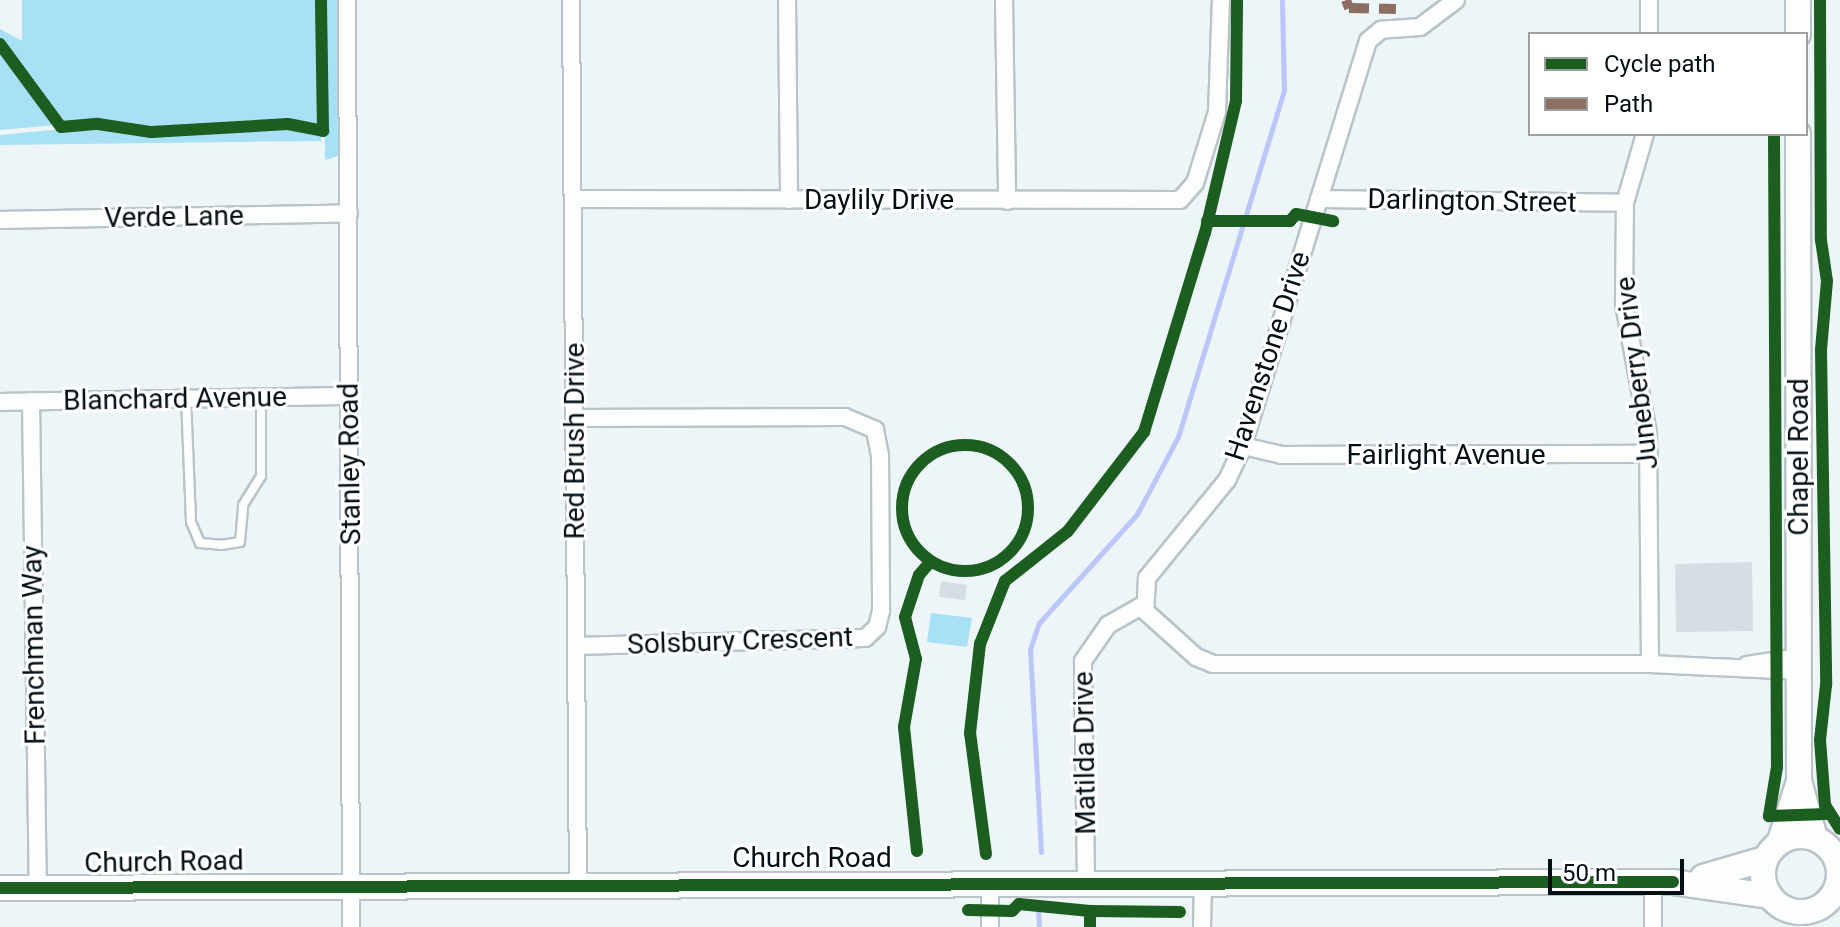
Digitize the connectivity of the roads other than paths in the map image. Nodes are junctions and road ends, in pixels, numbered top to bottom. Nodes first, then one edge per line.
1 (347, 0) edge
2 (571, 0) edge
3 (787, 0) edge
4 (1004, 0) edge
5 (1221, 0) edge
6 (1456, 0) edge
7 (1649, 0) edge
8 (1798, 0) edge
9 (1649, 32) edge
10 (1798, 32) edge
11 (1644, 136) edge
12 (1798, 136) edge
13 (573, 199) junction
14 (1319, 199) junction
15 (789, 200) junction
16 (1007, 201) junction
17 (1625, 203) junction
18 (349, 213) junction
19 (0, 220) edge
20 (349, 396) junction
21 (186, 397) junction
22 (261, 398) junction
23 (31, 401) junction
24 (0, 402) edge
25 (575, 418) junction
26 (1243, 446) junction
27 (1649, 454) junction
28 (1143, 605) junction
29 (576, 646) junction
30 (1650, 664) junction
31 (1800, 664) junction
32 (1799, 781) junction
33 (1815, 838) junction
34 (1773, 850) junction
35 (1839, 876) edge
36 (990, 881) junction
37 (1086, 881) junction
38 (1203, 881) junction
39 (578, 882) junction
40 (1663, 882) junction
41 (353, 883) junction
42 (0, 888) edge
43 (38, 888) junction
44 (1781, 911) edge
45 (1815, 918) edge
46 (351, 927) edge
47 (990, 927) edge
48 (1202, 927) edge
49 (1653, 927) edge

1 - 18 street, Stanley Road
2 - 13 street, Red Brush Drive
3 - 15 street
4 - 16 street
5 - 16 street, Daylily Drive
6 - 14 street, Havenstone Drive
7 - 9 street
8 - 10 main road
11 - 17 street, Juneberry Drive
12 - 31 main road, Chapel Road
13 - 15 street, Daylily Drive
13 - 25 street, Red Brush Drive
14 - 17 street, Darlington Street
14 - 26 street, Havenstone Drive
15 - 16 street, Daylily Drive
17 - 27 street, Juneberry Drive
18 - 19 street, Verde Lane
18 - 20 street, Stanley Road
20 - 22 street, Blanchard Avenue
20 - 41 street, Stanley Road
21 - 22 street, Blanchard Avenue
21 - 22 lane
21 - 23 street, Blanchard Avenue
23 - 24 street, Blanchard Avenue
23 - 43 street, Frenchman Way
25 - 29 street, Red Brush Drive
25 - 29 street, Solsbury Crescent
26 - 27 street, Fairlight Avenue
26 - 28 street, Havenstone Drive
27 - 30 street, Juneberry Drive
28 - 30 street
28 - 37 street, Matilda Drive
29 - 39 street, Red Brush Drive
30 - 31 street
31 - 32 main road, Chapel Road
32 - 33 main road, Chapel Road
32 - 34 main road, Chapel Road
33 - 34 main road, Church Road
33 - 35 main road
34 - 40 main road, Church Road
34 - 44 main road
35 - 45 main road
36 - 37 main road, Church Road
36 - 39 main road, Church Road
36 - 47 street
37 - 38 main road, Church Road
38 - 40 main road, Church Road
38 - 48 street
39 - 41 main road, Church Road
40 - 44 main road, Church Road
40 - 49 street
41 - 43 main road, Church Road
41 - 46 street, Stanley Road
42 - 43 main road, Church Road
44 - 45 main road, Church Road

